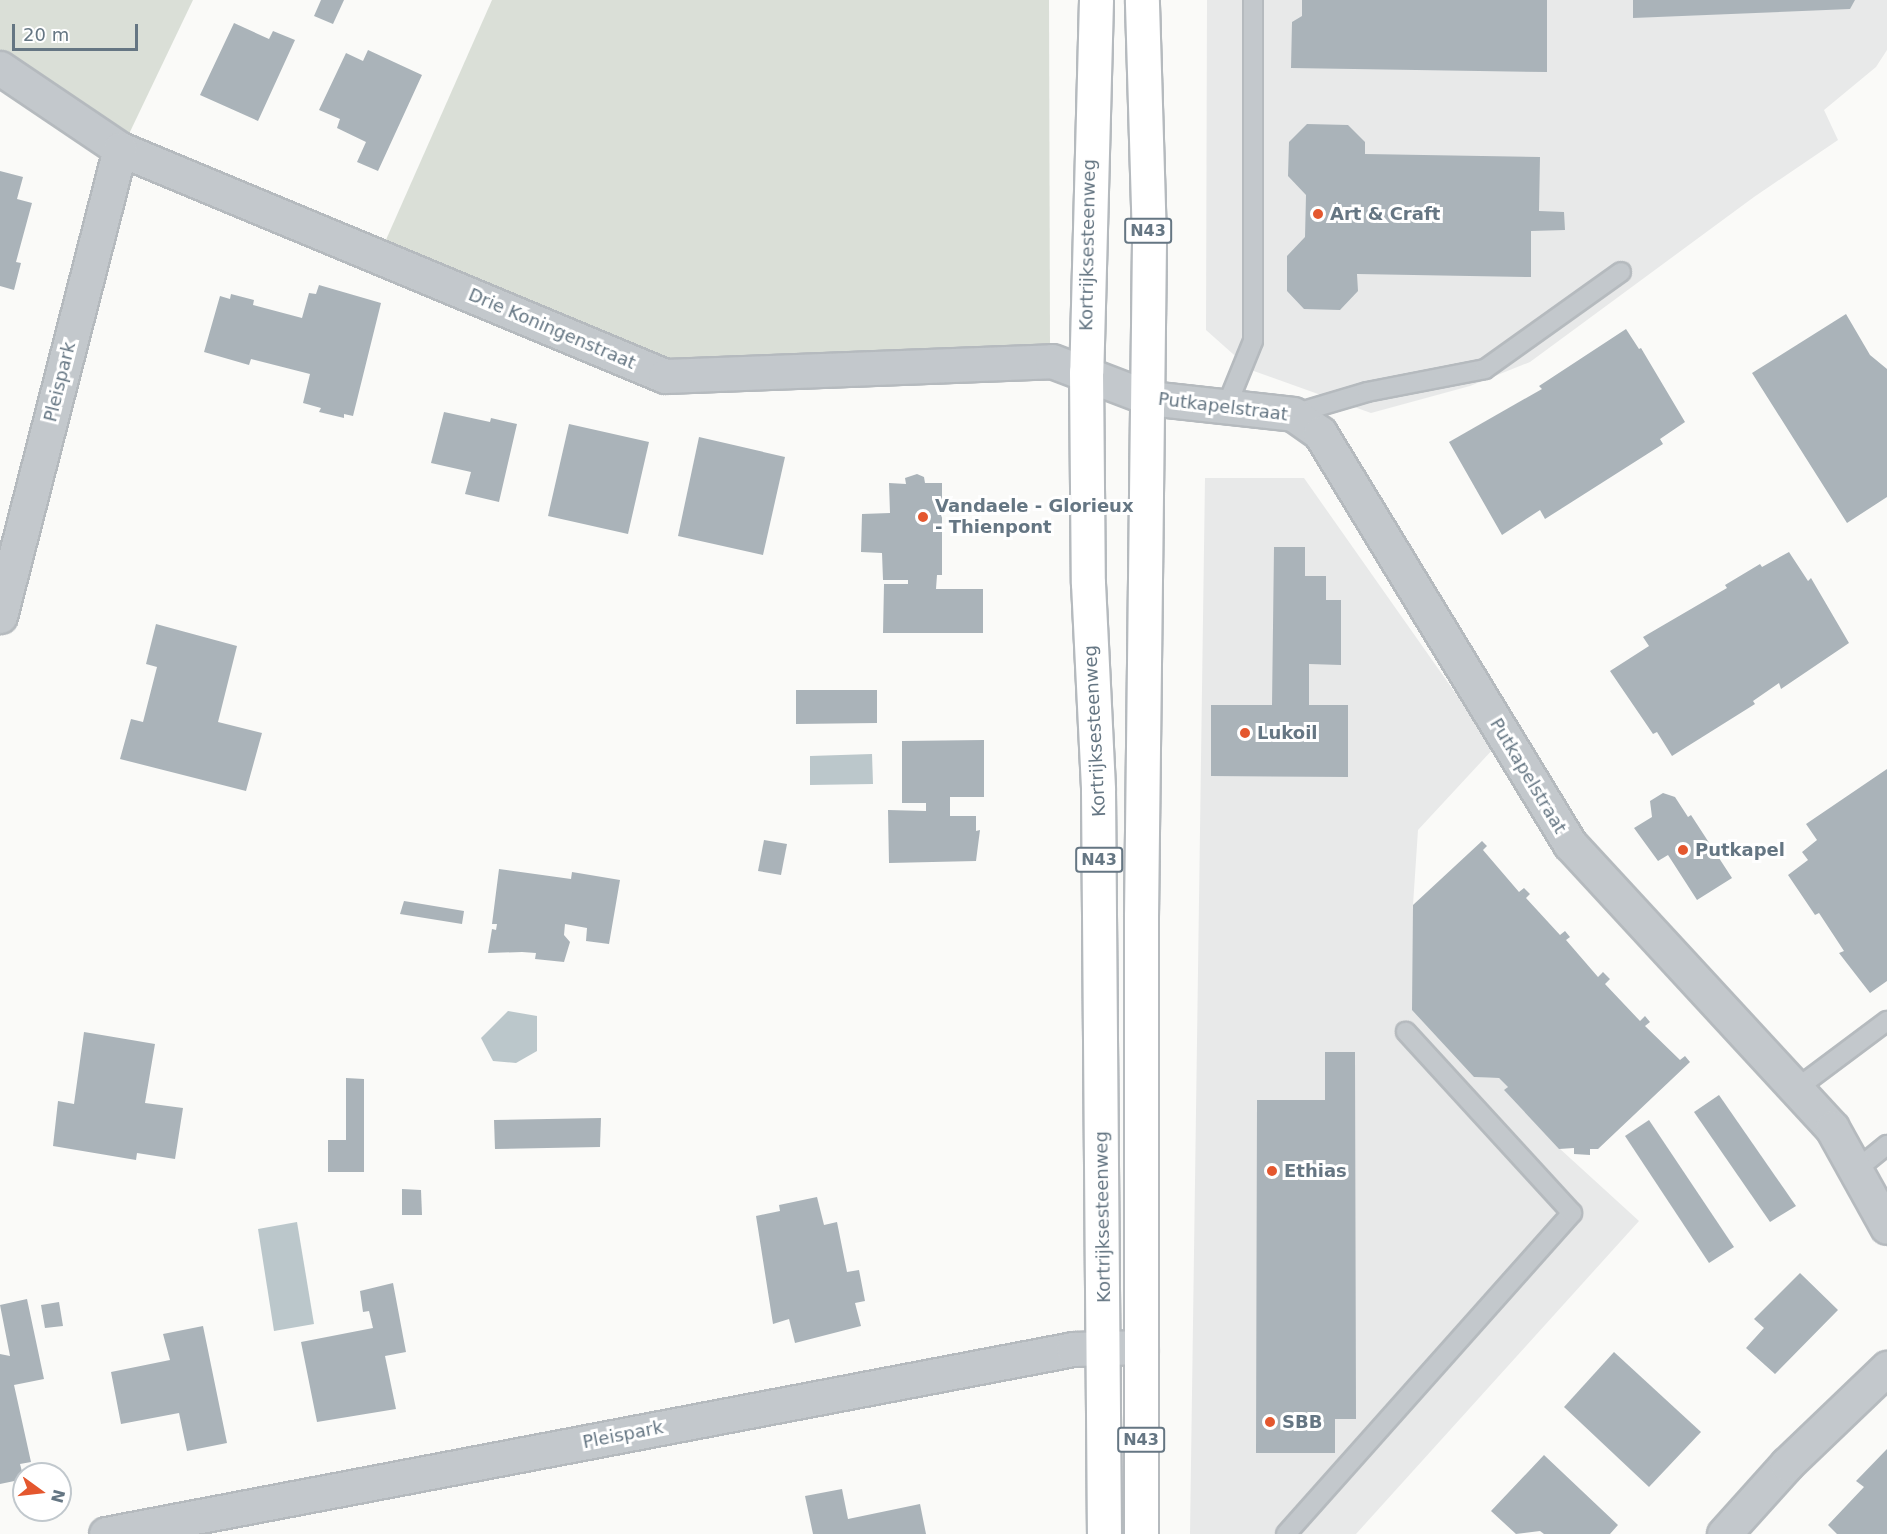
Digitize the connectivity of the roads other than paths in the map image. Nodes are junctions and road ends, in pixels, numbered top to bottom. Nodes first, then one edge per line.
1 (1096, 0) edge
2 (1142, 0) edge
3 (1254, 0) edge
4 (0, 68) edge
5 (120, 149) junction
6 (1621, 272) dead end
7 (1086, 372) junction
8 (1149, 398) junction
9 (1227, 405) junction
10 (1293, 414) junction
11 (0, 616) edge
12 (1887, 1021) edge
13 (1406, 1032) dead end
14 (1797, 1089) junction
15 (1887, 1145) edge
16 (1856, 1170) junction
17 (1887, 1227) edge
18 (1141, 1347) junction
19 (1104, 1348) junction
20 (1887, 1368) edge
21 (106, 1534) edge
22 (1104, 1534) edge
23 (1141, 1534) edge
24 (1286, 1534) edge
25 (1724, 1534) edge

1 - 7 main road, Kortrijksesteenweg / N43
2 - 8 main road, Kortrijksesteenweg / N43
3 - 9 lane
4 - 5 street, Drie Koningenstraat
5 - 7 street, Drie Koningenstraat
5 - 11 street, Pleispark
6 - 10 lane
7 - 8 street, Drie Koningenstraat
7 - 19 main road, Kortrijksesteenweg / N43
8 - 9 street, Putkapelstraat
8 - 18 main road, Kortrijksesteenweg / N43
9 - 10 street, Putkapelstraat
10 - 14 street, Putkapelstraat
12 - 14 lane
13 - 24 lane
14 - 16 street, Putkapelstraat
15 - 16 lane
16 - 17 street, Putkapelstraat
18 - 19 street, Pleispark
18 - 23 main road, Kortrijksesteenweg / N43
19 - 21 street, Pleispark
19 - 22 main road, Kortrijksesteenweg / N43
20 - 25 street

